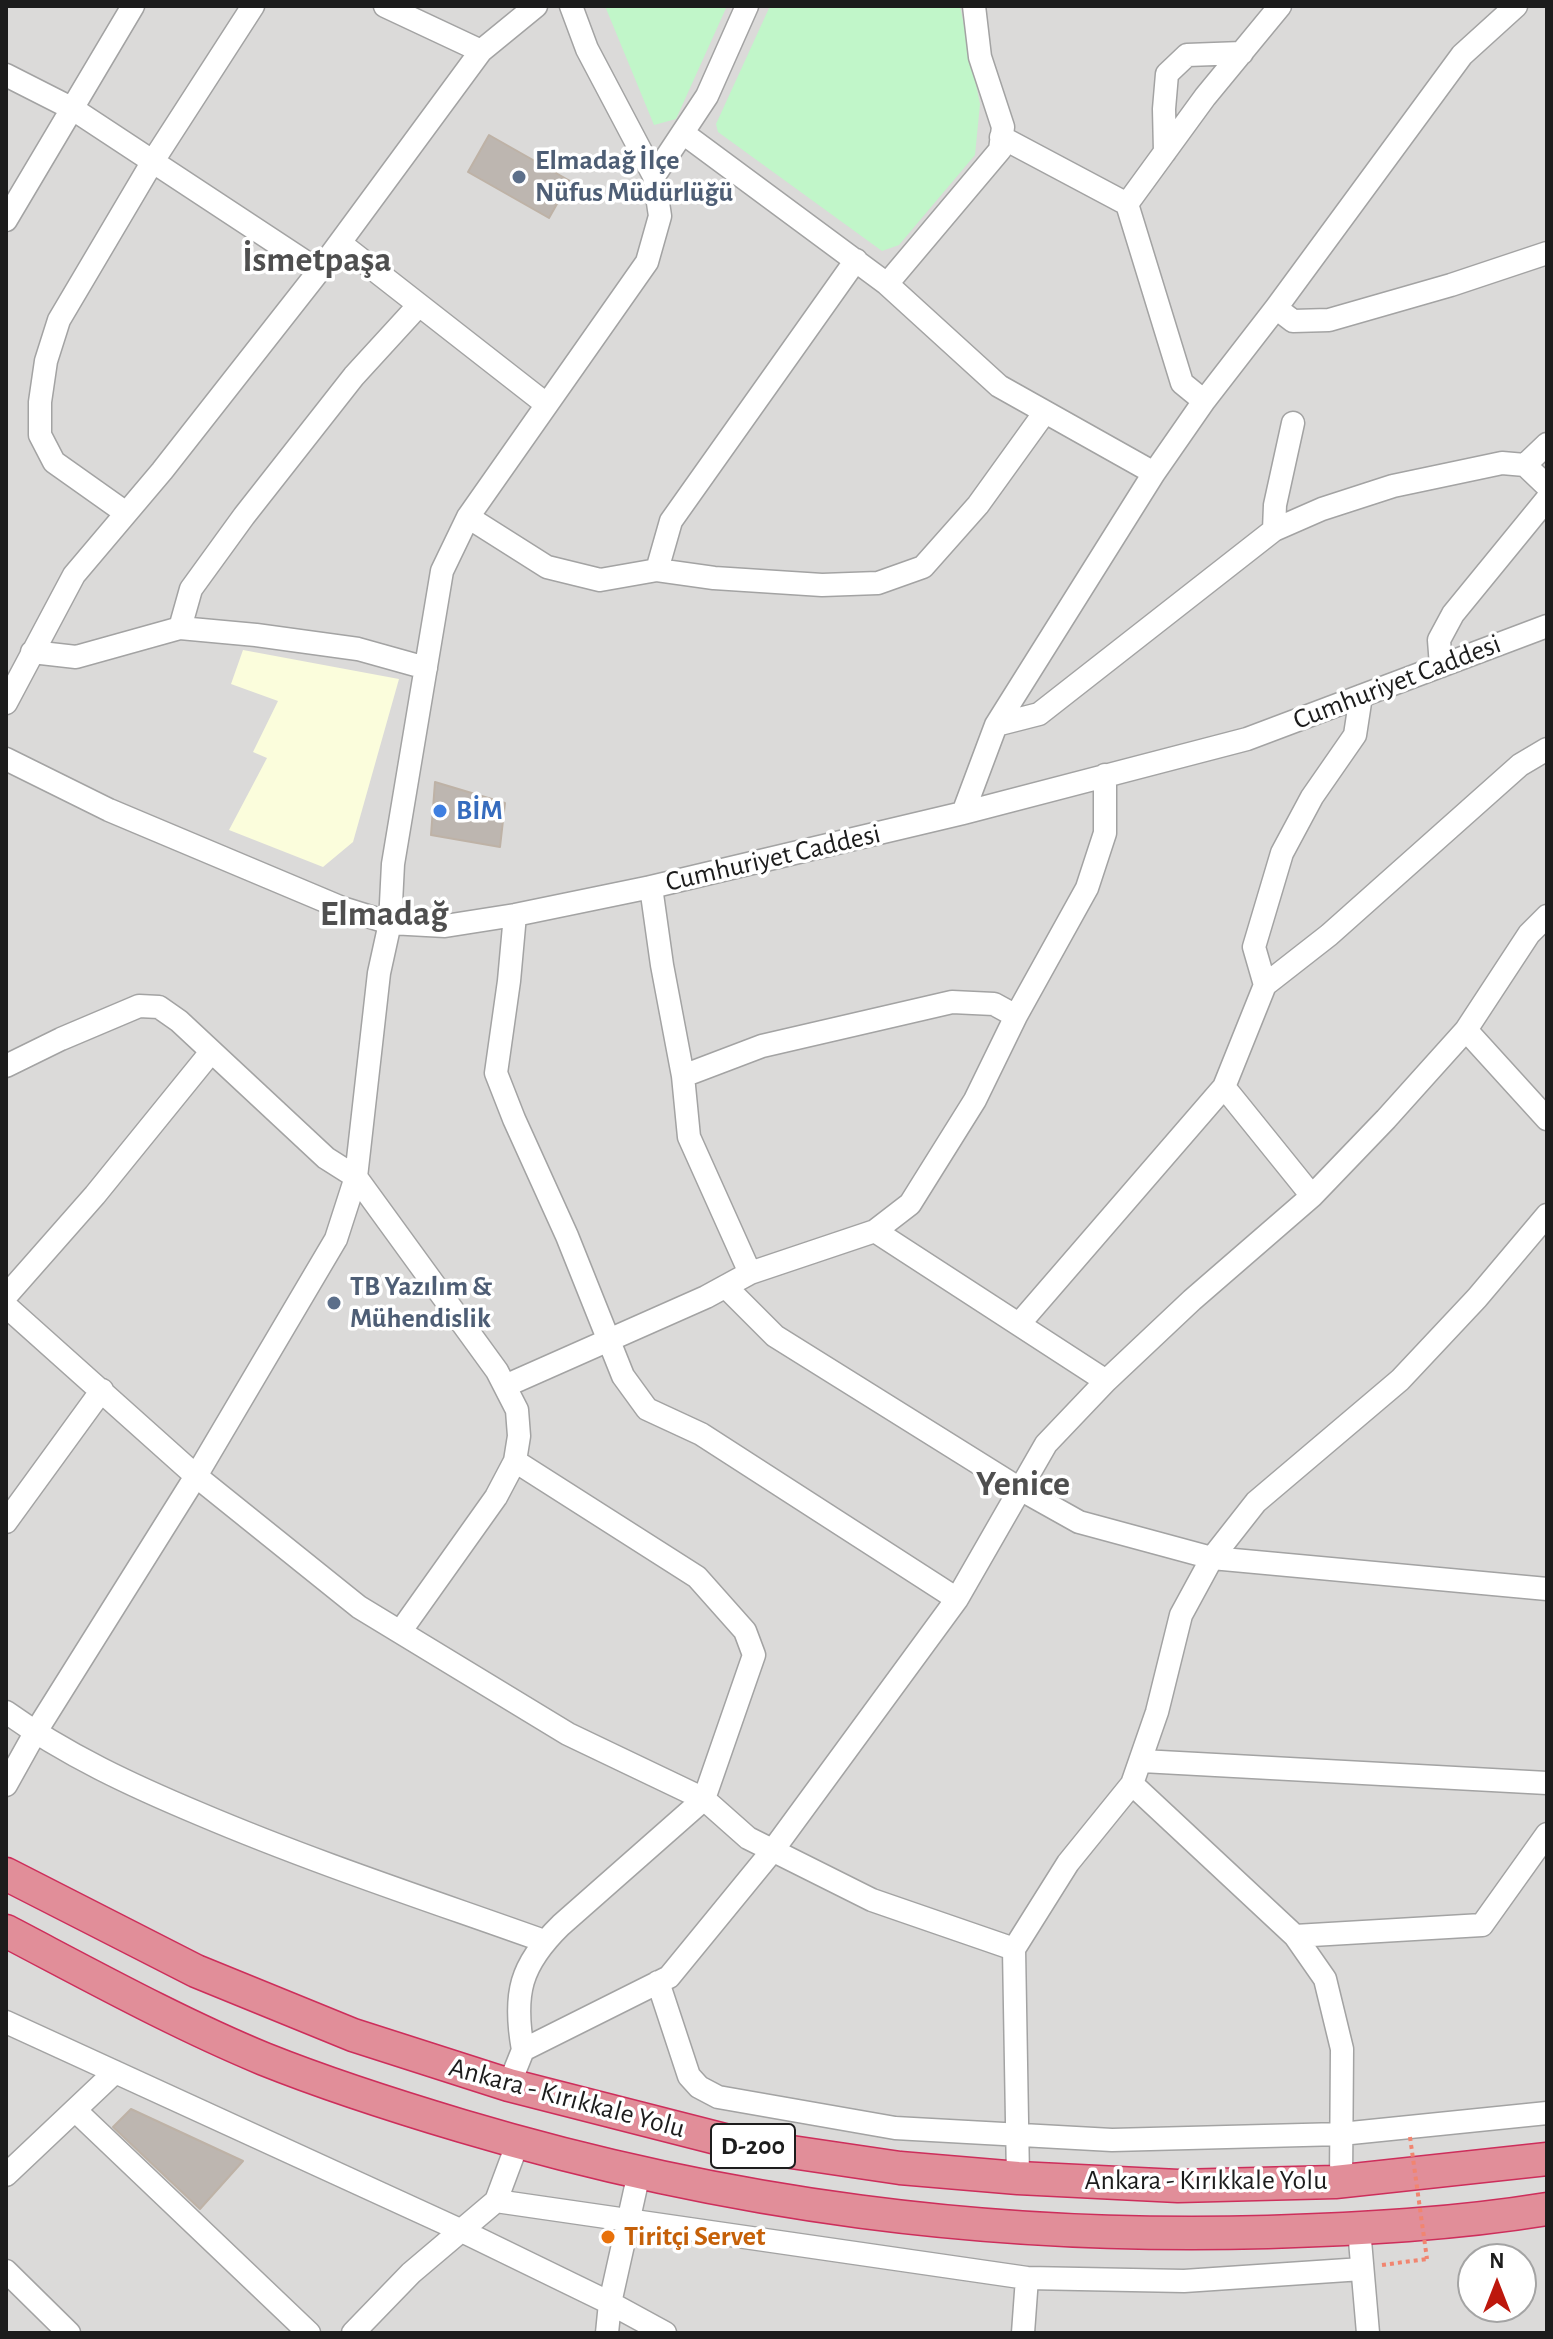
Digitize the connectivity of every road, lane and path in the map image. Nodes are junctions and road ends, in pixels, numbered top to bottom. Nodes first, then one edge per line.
1 (133, 6) edge
2 (253, 6) edge
3 (385, 6) edge
4 (536, 6) edge
5 (571, 6) edge
6 (747, 6) edge
7 (974, 6) edge
8 (1280, 6) edge
9 (1516, 6) edge
10 (481, 51) junction
11 (1242, 53) junction
12 (6, 75) edge
13 (73, 109) junction
14 (683, 133) junction
15 (1001, 137) junction
16 (1165, 152) junction
17 (153, 161) junction
18 (654, 176) junction
19 (1127, 204) junction
20 (6, 220) edge
21 (340, 243) junction
22 (1547, 253) edge
23 (856, 260) junction
24 (319, 271) junction
25 (887, 284) junction
26 (419, 305) junction
27 (1276, 308) junction
28 (1204, 401) junction
29 (546, 404) junction
30 (1045, 412) junction
31 (1293, 423) dead end
32 (1547, 444) edge
33 (1525, 465) junction
34 (1154, 473) junction
35 (1547, 486) edge
36 (1547, 499) edge
37 (126, 513) junction
38 (468, 517) junction
39 (1274, 530) junction
40 (657, 570) junction
41 (1547, 626) edge
42 (180, 628) junction
43 (32, 652) junction
44 (1441, 666) junction
45 (426, 668) junction
46 (1361, 696) junction
47 (6, 703) edge
48 (996, 725) junction
49 (1547, 749) edge
50 (6, 759) edge
51 (1105, 775) junction
52 (963, 813) junction
53 (651, 887) junction
54 (515, 915) junction
55 (1547, 916) edge
56 (390, 923) junction
57 (1265, 985) junction
58 (1016, 1016) junction
59 (1466, 1030) junction
60 (211, 1052) junction
61 (6, 1066) edge
62 (683, 1076) junction
63 (1224, 1087) junction
64 (1547, 1119) edge
65 (356, 1177) junction
66 (1312, 1196) junction
67 (1547, 1215) edge
68 (875, 1231) junction
69 (750, 1273) junction
70 (726, 1287) junction
71 (6, 1296) edge
72 (6, 1306) edge
73 (1019, 1324) junction
74 (609, 1340) junction
75 (1106, 1381) junction
76 (505, 1386) junction
77 (102, 1390) junction
78 (515, 1461) junction
79 (196, 1476) junction
80 (1020, 1489) junction
81 (6, 1522) edge
82 (1212, 1558) junction
83 (1547, 1589) edge
84 (957, 1599) junction
85 (400, 1632) junction
86 (6, 1712) edge
87 (35, 1733) junction
88 (1142, 1761) junction
89 (1547, 1783) edge
90 (7, 1784) edge
91 (1132, 1784) junction
92 (704, 1799) junction
93 (1547, 1834) edge
94 (773, 1850) junction
95 (6, 1874) edge
96 (6, 1931) edge
97 (1295, 1936) junction
98 (544, 1941) junction
99 (1014, 1949) junction
100 (658, 1982) junction
101 (6, 2022) edge
102 (523, 2050) junction
103 (115, 2072) junction
104 (509, 2085) junction
105 (76, 2111) junction
106 (1547, 2113) edge
107 (1341, 2134) junction
108 (1018, 2136) junction
109 (1410, 2137) dead end
110 (518, 2142) junction
111 (1547, 2159) edge
112 (639, 2173) junction
113 (6, 2175) edge
114 (1018, 2178) junction
115 (1341, 2181) junction
116 (496, 2201) junction
117 (1547, 2209) edge
118 (630, 2219) junction
119 (1359, 2229) junction
120 (460, 2230) junction
121 (1371, 2267) junction
122 (6, 2271) edge
123 (1027, 2278) junction
124 (610, 2303) junction
125 (69, 2333) edge
126 (309, 2333) edge
127 (353, 2333) edge
128 (607, 2333) edge
129 (665, 2333) edge
130 (1023, 2333) edge
131 (1368, 2333) edge

1 - 13 street
2 - 17 street
3 - 10 street
4 - 10 street
5 - 18 street
6 - 14 street
7 - 15 street
8 - 11 street
9 - 27 street
10 - 21 street
11 - 16 street
11 - 16 street
12 - 13 street
13 - 17 street
13 - 20 street
14 - 18 street
14 - 23 street
15 - 19 street
15 - 25 street
16 - 19 street
17 - 24 street
17 - 37 street
18 - 29 street
19 - 28 street
21 - 24 street
21 - 26 street
22 - 27 street
23 - 25 street
23 - 40 street
24 - 37 street
25 - 30 street
26 - 29 street
26 - 42 street
27 - 28 street
28 - 34 street
29 - 38 street
30 - 34 street
30 - 40 street
31 - 39 street
32 - 33 street
33 - 35 street
33 - 39 street
34 - 48 street
36 - 44 street
37 - 43 street
38 - 40 street
38 - 45 street
39 - 48 street
41 - 44 street, Cumhuriyet Caddesi
42 - 43 street
42 - 45 street
43 - 47 street
44 - 46 street, Cumhuriyet Caddesi
45 - 56 street
46 - 51 street, Cumhuriyet Caddesi
46 - 57 street
48 - 52 street
49 - 57 street
50 - 56 street, Cumhuriyet Caddesi
51 - 52 street, Cumhuriyet Caddesi
51 - 58 street
52 - 53 street, Cumhuriyet Caddesi
53 - 54 street, Cumhuriyet Caddesi
53 - 62 street
54 - 56 street, Cumhuriyet Caddesi
54 - 74 street
55 - 59 street
56 - 65 street
57 - 63 street
58 - 62 street
58 - 68 street
59 - 64 street
59 - 66 street
60 - 61 street
60 - 65 street
60 - 71 street
62 - 69 street
63 - 66 street
63 - 73 street
65 - 76 street
65 - 79 street
66 - 75 street
67 - 82 street
68 - 69 street
68 - 73 street
69 - 70 street
70 - 74 street
70 - 80 street
72 - 77 street
73 - 75 street
74 - 76 street
74 - 84 street
75 - 80 street
76 - 78 street
77 - 79 street
77 - 81 street
78 - 85 street
78 - 92 street
79 - 85 street
79 - 87 street
80 - 82 street
80 - 84 street
82 - 83 street
82 - 88 street
84 - 94 street
85 - 92 street
86 - 87 street
87 - 90 street
87 - 98 street
88 - 89 street
88 - 91 street
91 - 97 street
91 - 99 street
92 - 94 street
92 - 98 street
93 - 97 street
94 - 99 street
94 - 100 street
95 - 104 highway, Ankara - Kırıkkale Yolu / D-200
96 - 110 highway, Ankara - Kırıkkale Yolu / D-200
97 - 107 street
98 - 102 street
99 - 108 street
100 - 102 street
100 - 108 street
101 - 103 street
102 - 104 street
103 - 105 street
103 - 120 street
104 - 114 highway, Ankara - Kırıkkale Yolu / D-200
105 - 113 street
105 - 126 street
106 - 107 street
107 - 108 street
107 - 115 street
108 - 114 street
109 - 121 path, bridge
110 - 112 highway, Ankara - Kırıkkale Yolu / D-200
110 - 116 street
111 - 115 highway, Ankara - Kırıkkale Yolu / D-200
112 - 118 street
112 - 119 highway, Ankara - Kırıkkale Yolu / D-200
114 - 115 highway, Ankara - Kırıkkale Yolu / D-200
116 - 118 street
116 - 120 street
117 - 119 highway, Ankara - Kırıkkale Yolu / D-200
118 - 123 street
118 - 124 street
119 - 121 street
120 - 124 street
120 - 127 street
121 - 123 street
121 - 131 street
122 - 125 street
123 - 130 street
124 - 128 street
124 - 129 street

